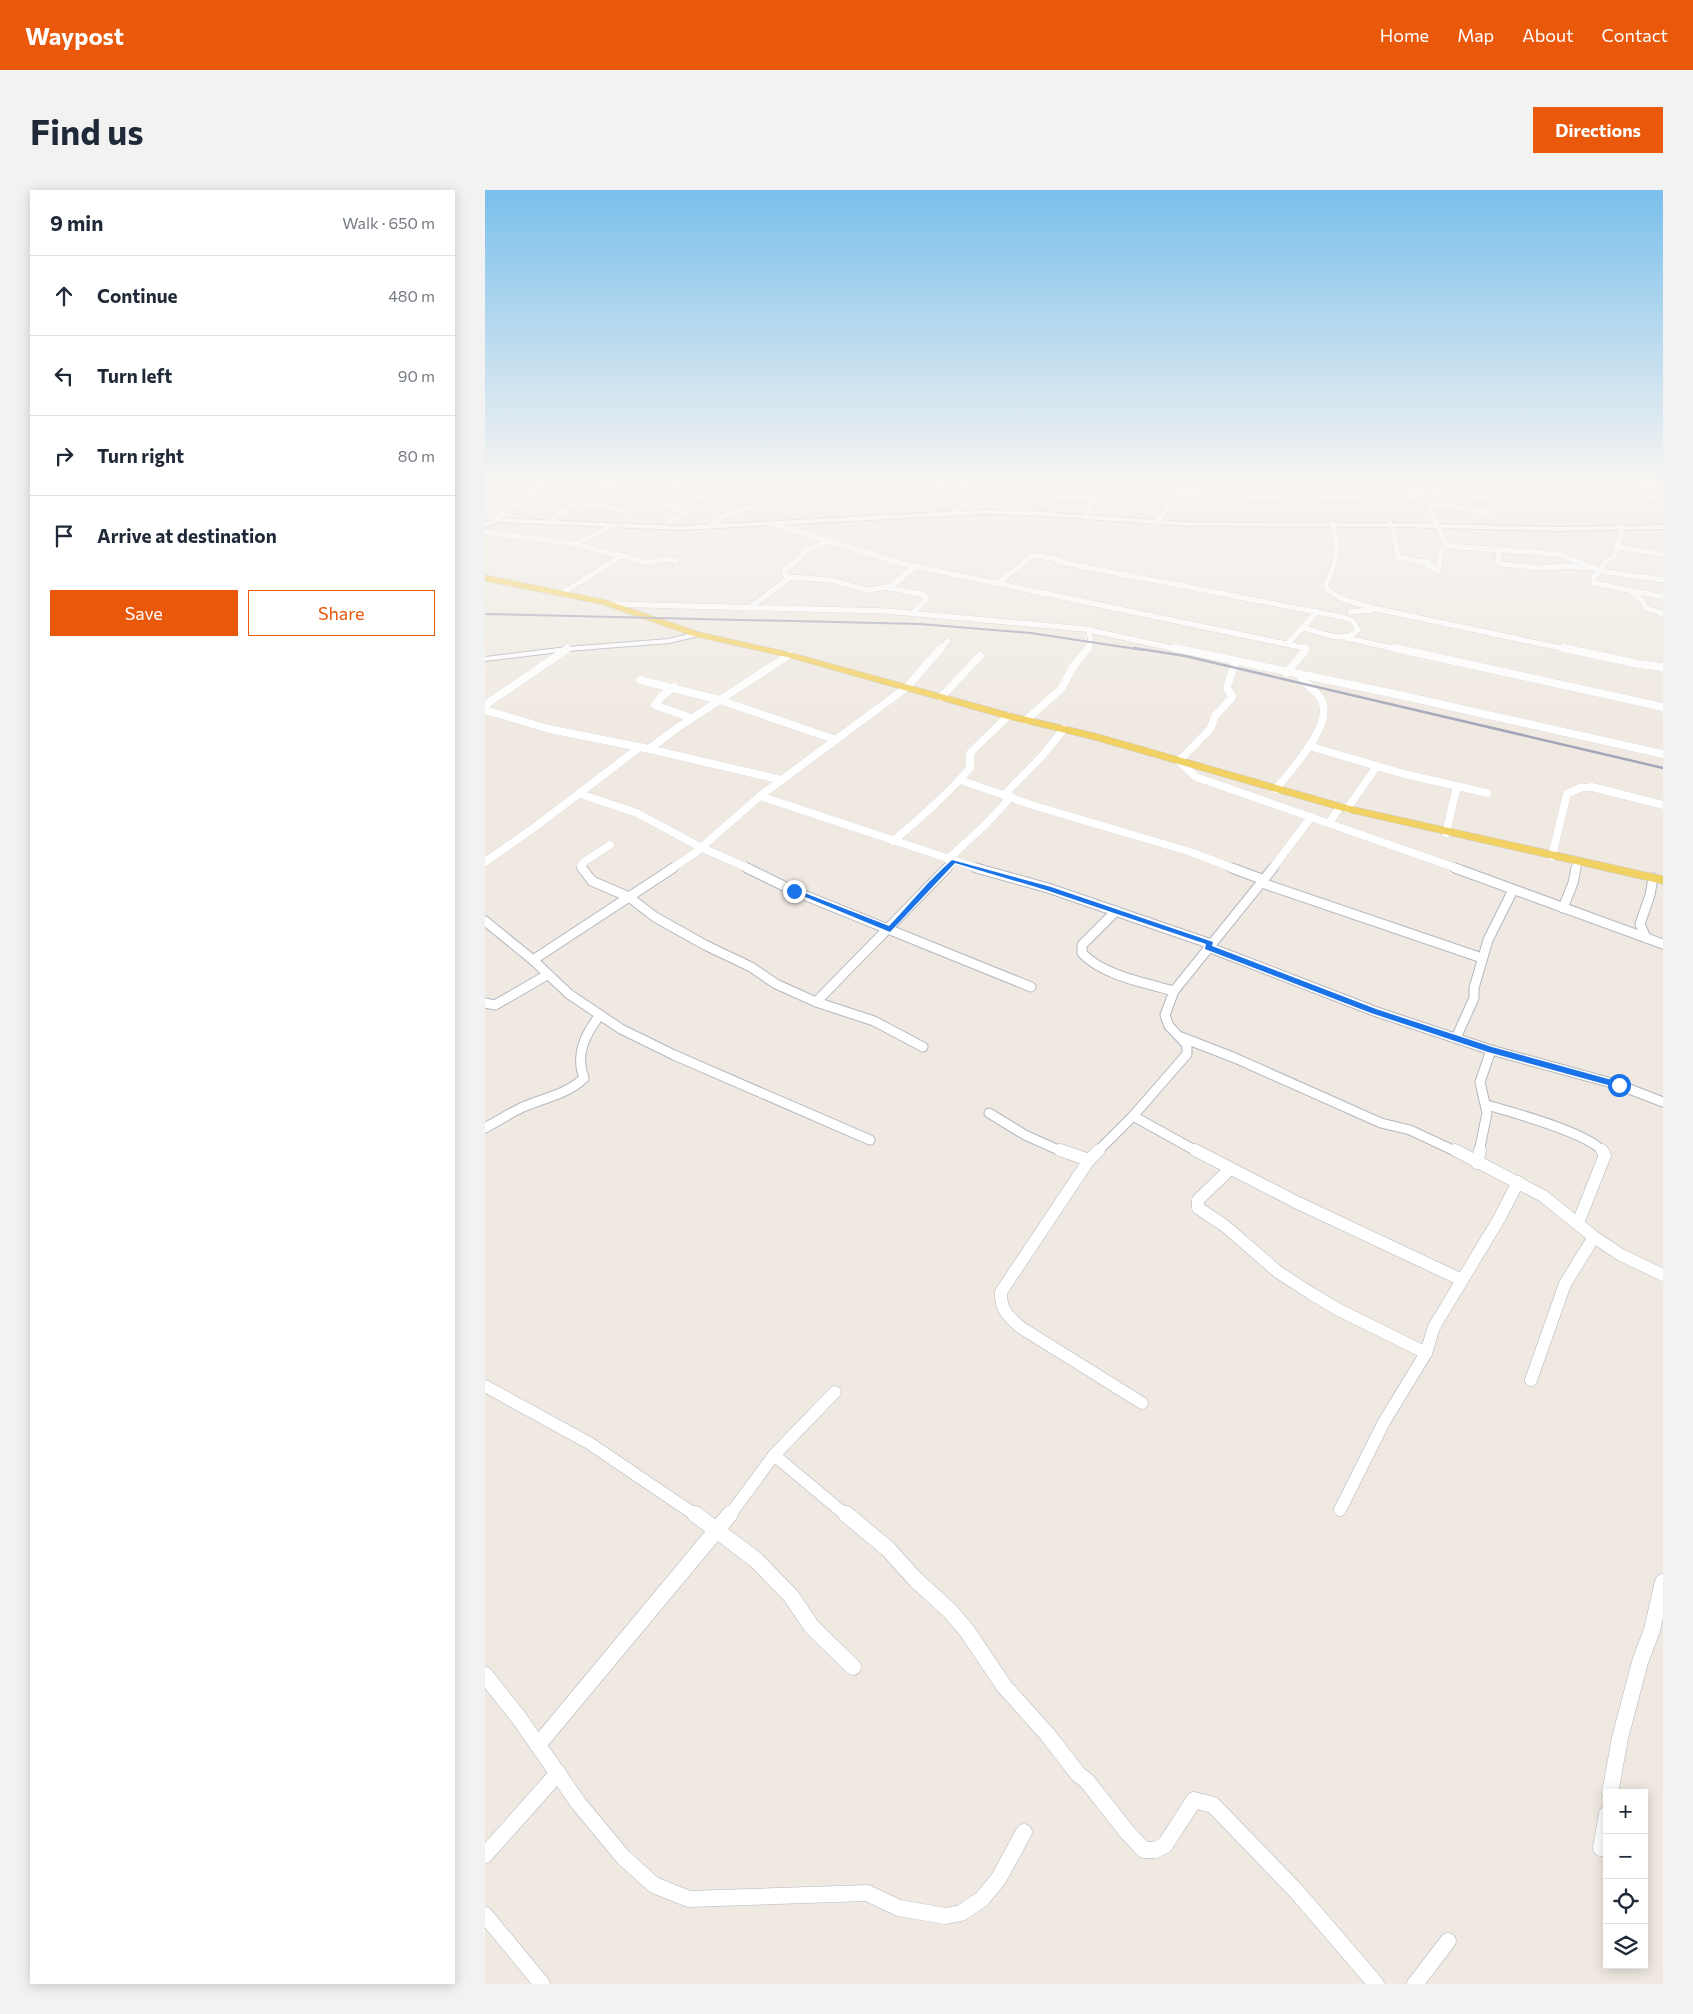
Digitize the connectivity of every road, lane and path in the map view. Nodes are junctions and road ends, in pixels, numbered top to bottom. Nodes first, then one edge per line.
1 (611, 563) edge
2 (794, 563) edge
3 (904, 563) edge
4 (1023, 563) edge
5 (1064, 563) edge
6 (1336, 563) edge
7 (1423, 563) edge
8 (1440, 563) edge
9 (1499, 563) edge
10 (1583, 563) edge
11 (1605, 563) edge
12 (915, 566) junction
13 (1589, 567) junction
14 (1601, 570) junction
15 (787, 577) junction
16 (485, 578) edge
17 (1663, 580) edge
18 (997, 584) junction
19 (889, 588) junction
20 (1631, 591) junction
21 (562, 593) junction
22 (1663, 597) edge
23 (1351, 602) junction
24 (611, 604) junction
25 (749, 608) junction
26 (1377, 609) junction
27 (1317, 612) junction
28 (1349, 612) junction
29 (913, 613) junction
30 (1663, 614) edge
31 (1342, 618) junction
32 (1304, 628) junction
33 (1089, 630) junction
34 (1358, 632) junction
35 (697, 634) junction
36 (1341, 637) junction
37 (948, 641) dead end
38 (1367, 642) junction
39 (1287, 644) junction
40 (567, 649) junction
41 (789, 655) junction
42 (979, 656) dead end
43 (485, 659) edge
44 (1235, 662) junction
45 (1296, 662) junction
46 (1663, 667) edge
47 (1286, 673) junction
48 (1302, 676) junction
49 (640, 680) dead end
50 (674, 687) junction
51 (907, 687) junction
52 (941, 697) junction
53 (720, 700) junction
54 (485, 705) edge
55 (1663, 706) edge
56 (485, 710) edge
57 (1007, 716) junction
58 (691, 718) junction
59 (1026, 720) junction
60 (1064, 729) junction
61 (836, 740) junction
62 (1309, 746) junction
63 (640, 747) junction
64 (649, 749) junction
65 (1663, 754) edge
66 (1179, 761) junction
67 (1377, 766) junction
68 (782, 780) junction
69 (960, 780) junction
70 (1457, 786) junction
71 (1275, 789) junction
72 (1487, 793) dead end
73 (580, 794) junction
74 (760, 796) junction
75 (1007, 796) junction
76 (1663, 805) edge
77 (1344, 808) junction
78 (1311, 816) junction
79 (1329, 823) junction
80 (1446, 832) junction
81 (893, 841) junction
82 (610, 845) dead end
83 (699, 848) junction
84 (1552, 856) junction
85 (951, 860) junction
86 (485, 862) edge
87 (1577, 862) junction
88 (1658, 879) edge
89 (1263, 881) junction
90 (1513, 890) junction
91 (629, 897) junction
92 (1563, 908) junction
93 (1116, 911) junction
94 (485, 921) edge
95 (890, 929) junction
96 (1647, 938) junction
97 (1663, 944) edge
98 (1209, 945) junction
99 (1482, 958) junction
100 (533, 960) junction
101 (547, 975) junction
102 (1031, 987) dead end
103 (1173, 991) junction
104 (817, 1002) junction
105 (485, 1003) edge
106 (599, 1016) junction
107 (1177, 1036) junction
108 (1456, 1038) junction
109 (923, 1046) dead end
110 (1491, 1050) junction
111 (1663, 1102) edge
112 (1487, 1104) junction
113 (989, 1113) dead end
114 (1133, 1116) junction
115 (485, 1128) edge
116 (870, 1140) dead end
117 (1089, 1160) junction
118 (1477, 1163) junction
119 (1231, 1169) junction
120 (1519, 1182) junction
121 (1578, 1223) junction
122 (1594, 1237) junction
123 (1663, 1275) edge
124 (1462, 1280) junction
125 (1426, 1353) junction
126 (1531, 1380) dead end
127 (485, 1386) edge
128 (835, 1392) dead end
129 (1142, 1403) dead end
130 (774, 1455) junction
131 (1340, 1510) dead end
132 (718, 1530) junction
133 (1663, 1582) edge
134 (853, 1667) dead end
135 (485, 1675) edge
136 (537, 1745) junction
137 (558, 1773) junction
138 (1611, 1789) edge
139 (1024, 1832) dead end
140 (1603, 1834) edge
141 (1601, 1848) dead end
142 (485, 1855) edge
143 (485, 1915) edge
144 (1448, 1941) dead end
145 (542, 1984) edge
146 (1376, 1984) edge
147 (1415, 1984) edge

1 - 21 street
2 - 15 street
3 - 12 street
4 - 18 street
5 - 27 street
6 - 23 street
7 - 8 street
9 - 13 street
10 - 13 street
11 - 14 street
12 - 18 street
12 - 19 street
13 - 14 street
14 - 17 street
14 - 20 street
15 - 19 street
15 - 25 street
16 - 21 main road
18 - 39 street
19 - 29 street
20 - 22 street
20 - 30 street
21 - 24 main road
23 - 26 street
23 - 28 street
24 - 25 street
24 - 35 main road
25 - 29 street
26 - 28 street
26 - 46 street
27 - 31 street
27 - 32 street
28 - 31 street
29 - 33 street
31 - 34 street
32 - 36 street
32 - 39 street
33 - 44 street
33 - 59 street
34 - 36 street
34 - 38 street
35 - 40 street
35 - 41 main road
36 - 38 street
37 - 51 street
38 - 55 street
39 - 45 street
40 - 43 street
40 - 54 street
41 - 51 main road
41 - 53 street
42 - 52 street
44 - 47 street
44 - 66 street
45 - 47 street
45 - 48 street
47 - 48 street
48 - 62 street
48 - 65 street
49 - 50 street
50 - 53 street
50 - 58 street
51 - 52 main road
51 - 61 street
52 - 57 main road
53 - 58 street
53 - 61 street
56 - 63 street
57 - 59 main road
57 - 69 street
58 - 64 street
59 - 60 main road
60 - 66 main road
60 - 75 street
61 - 68 street
62 - 67 street
62 - 71 street
63 - 64 street
63 - 73 street
64 - 68 street
66 - 71 main road
66 - 78 street
67 - 70 street
67 - 77 street
68 - 74 street
69 - 75 street
69 - 81 street
70 - 72 street
70 - 80 street
71 - 77 main road
73 - 83 street
73 - 86 street
74 - 81 street
74 - 83 street
75 - 85 street
75 - 89 street
76 - 84 street
77 - 79 street
77 - 80 main road
78 - 79 street
78 - 89 street
79 - 90 street
80 - 84 main road
81 - 85 street
82 - 91 street
83 - 91 street
83 - 95 street
84 - 87 main road
85 - 93 street
85 - 95 street
87 - 88 main road
87 - 92 street
88 - 96 street
89 - 98 street
89 - 99 street
90 - 92 street
90 - 99 street
91 - 100 street
91 - 104 street
92 - 96 street
93 - 98 street
93 - 103 street
94 - 100 street
95 - 102 street
95 - 104 street
96 - 97 street
98 - 103 street
98 - 108 street
99 - 108 street
100 - 101 street
101 - 105 street
101 - 106 street
103 - 107 street
104 - 109 street
106 - 115 street
106 - 116 street
107 - 114 street
107 - 118 street
108 - 110 street
110 - 111 street
110 - 112 street
112 - 118 street
112 - 121 street
113 - 117 street
114 - 117 street
114 - 119 street
117 - 129 street
118 - 120 street
119 - 124 street
119 - 125 street
120 - 121 street
120 - 124 street
121 - 122 street
122 - 123 street
122 - 126 street
124 - 125 street
125 - 131 street
127 - 132 street
128 - 130 street
130 - 132 street
130 - 146 street
132 - 134 street
132 - 136 street
133 - 138 street
135 - 136 street
136 - 137 street
137 - 139 street
137 - 142 street
140 - 141 street
143 - 145 street
144 - 147 street

